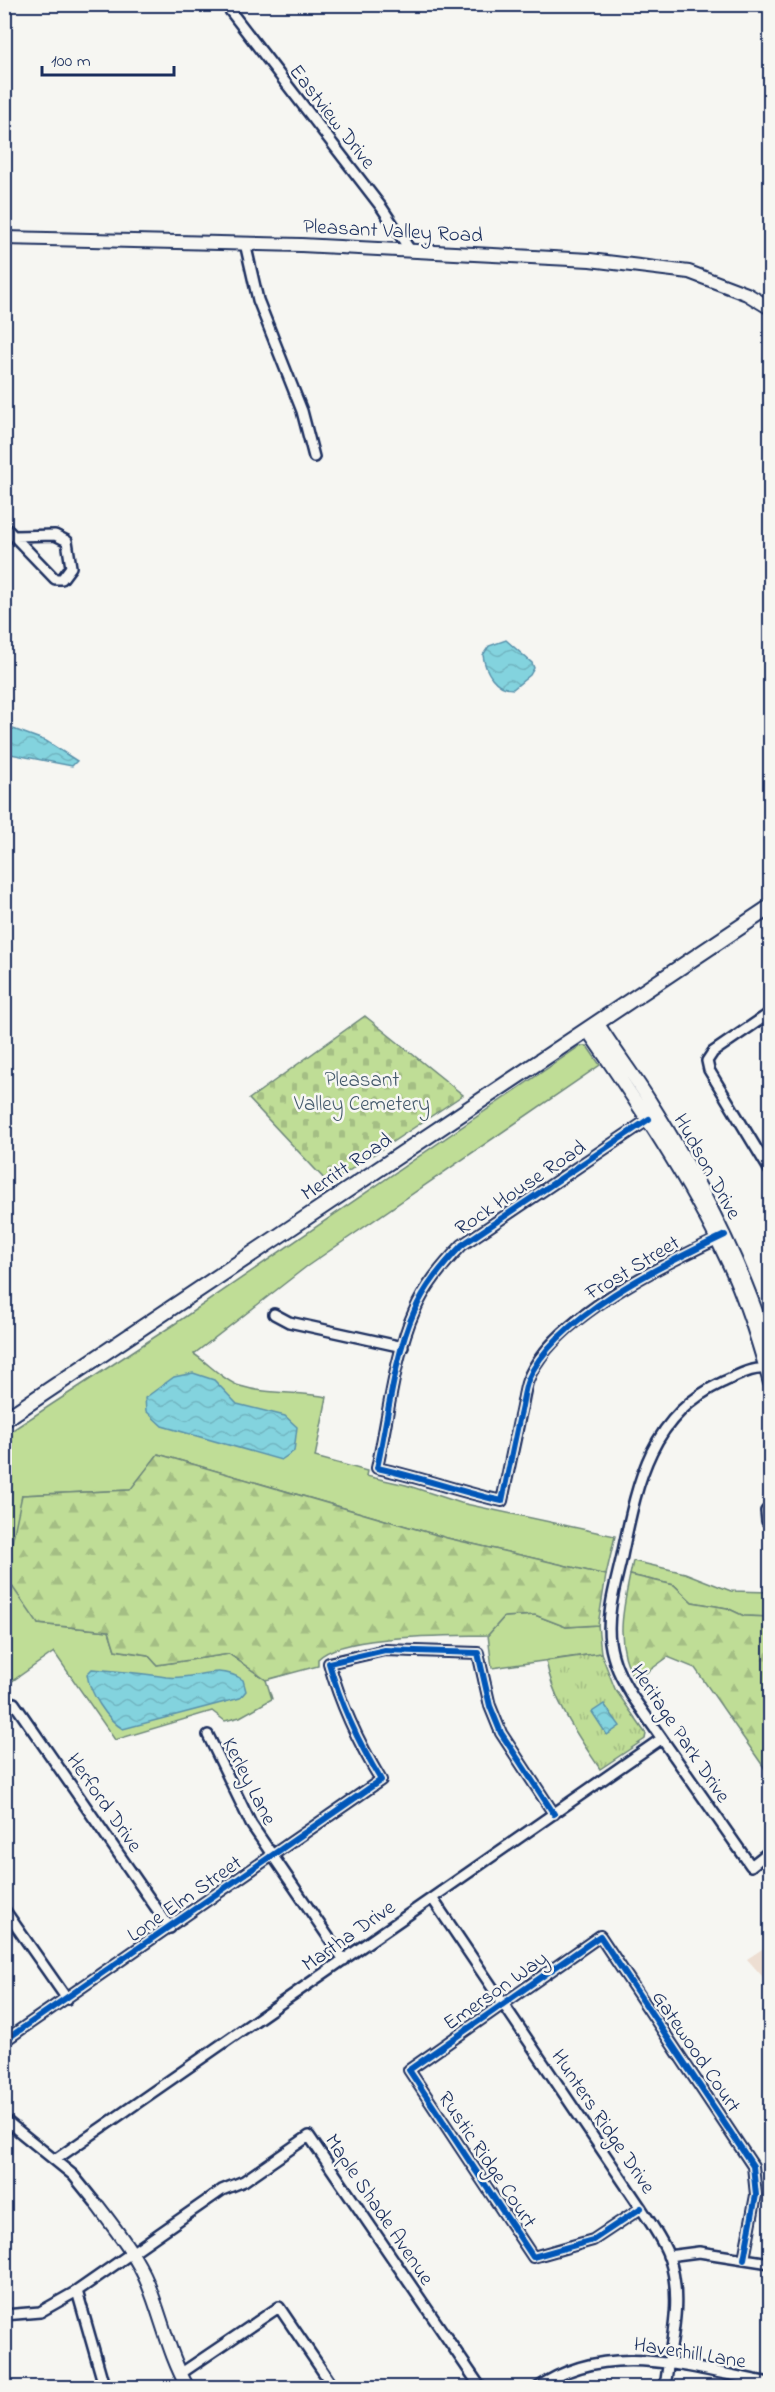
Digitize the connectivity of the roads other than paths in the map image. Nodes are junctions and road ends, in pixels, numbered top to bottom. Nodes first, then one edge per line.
1 (225, 4) edge
2 (4, 238) edge
3 (245, 243) junction
4 (410, 250) junction
5 (771, 308) edge
6 (314, 458) dead end
7 (4, 526) edge
8 (15, 536) junction
9 (771, 907) edge
10 (771, 1013) edge
11 (593, 1027) junction
12 (649, 1119) junction
13 (771, 1171) edge
14 (721, 1237) junction
15 (274, 1314) dead end
16 (403, 1347) junction
17 (771, 1353) edge
18 (769, 1368) edge
19 (771, 1383) edge
20 (4, 1420) edge
21 (377, 1468) joint
22 (771, 1506) edge
23 (771, 1522) edge
24 (6, 1700) edge
25 (208, 1736) dead end
26 (661, 1739) junction
27 (554, 1814) junction
28 (771, 1851) edge
29 (273, 1856) junction
30 (432, 1898) junction
31 (4, 1909) edge
32 (170, 1928) junction
33 (600, 1936) joint
34 (344, 1960) junction
35 (67, 1999) junction
36 (504, 2003) junction
37 (4, 2041) edge
38 (409, 2070) joint
39 (4, 2119) edge
40 (55, 2160) junction
41 (98, 2206) joint
42 (641, 2208) junction
43 (132, 2252) junction
44 (668, 2256) junction
45 (744, 2259) junction
46 (771, 2262) edge
47 (77, 2291) junction
48 (4, 2315) edge
49 (668, 2364) junction
50 (180, 2374) junction
51 (771, 2383) edge
52 (96, 2388) edge
53 (188, 2388) edge
54 (334, 2388) edge
55 (481, 2388) edge
56 (537, 2388) edge
57 (665, 2388) edge

1 - 4 street, Eastview Drive
2 - 3 street, Pleasant Valley Road
3 - 4 street, Pleasant Valley Road
3 - 6 street
4 - 5 street, Pleasant Valley Road
7 - 8 street
8 - 8 street
9 - 11 main road, Merritt Road
10 - 13 street
11 - 12 street, Hudson Drive
11 - 14 street, Hudson Drive
11 - 20 main road, Merritt Road
12 - 14 street, Hudson Drive
12 - 16 street, Rock House Road
14 - 17 street, Hudson Drive
14 - 18 street, Hudson Drive
14 - 21 street, Frost Street
15 - 16 street
16 - 21 street, Rock House Road
18 - 19 street, Hudson Drive
18 - 26 street, Heritage Park Drive
22 - 23 street
24 - 32 street, Herford Drive
25 - 29 street, Kerley Lane
26 - 27 street, Martha Drive
26 - 28 street, Heritage Park Drive
27 - 29 street, Lone Elm Street
27 - 30 street, Martha Drive
29 - 32 street, Lone Elm Street
29 - 34 street, Kerley Lane
30 - 34 street, Martha Drive
30 - 36 street, Hunters Ridge Drive
31 - 35 street
32 - 35 street, Lone Elm Street
33 - 36 street, Emerson Way
33 - 45 street, Gatewood Court
34 - 40 street, Martha Drive
35 - 37 street, Lone Elm Street
36 - 38 street, Emerson Way
36 - 42 street, Hunters Ridge Drive
38 - 42 street, Rustic Ridge Court
39 - 40 street
40 - 41 street
41 - 43 street
42 - 44 street, Hunters Ridge Drive
43 - 47 street
43 - 50 street
43 - 55 street, Maple Shade Avenue
44 - 45 street
44 - 49 street, Hunters Ridge Drive
45 - 46 street
47 - 48 street
47 - 52 street
49 - 51 street, Haverhill Lane
49 - 56 street, Haverhill Lane
49 - 57 street, Hunters Ridge Drive
50 - 53 street
50 - 54 street

